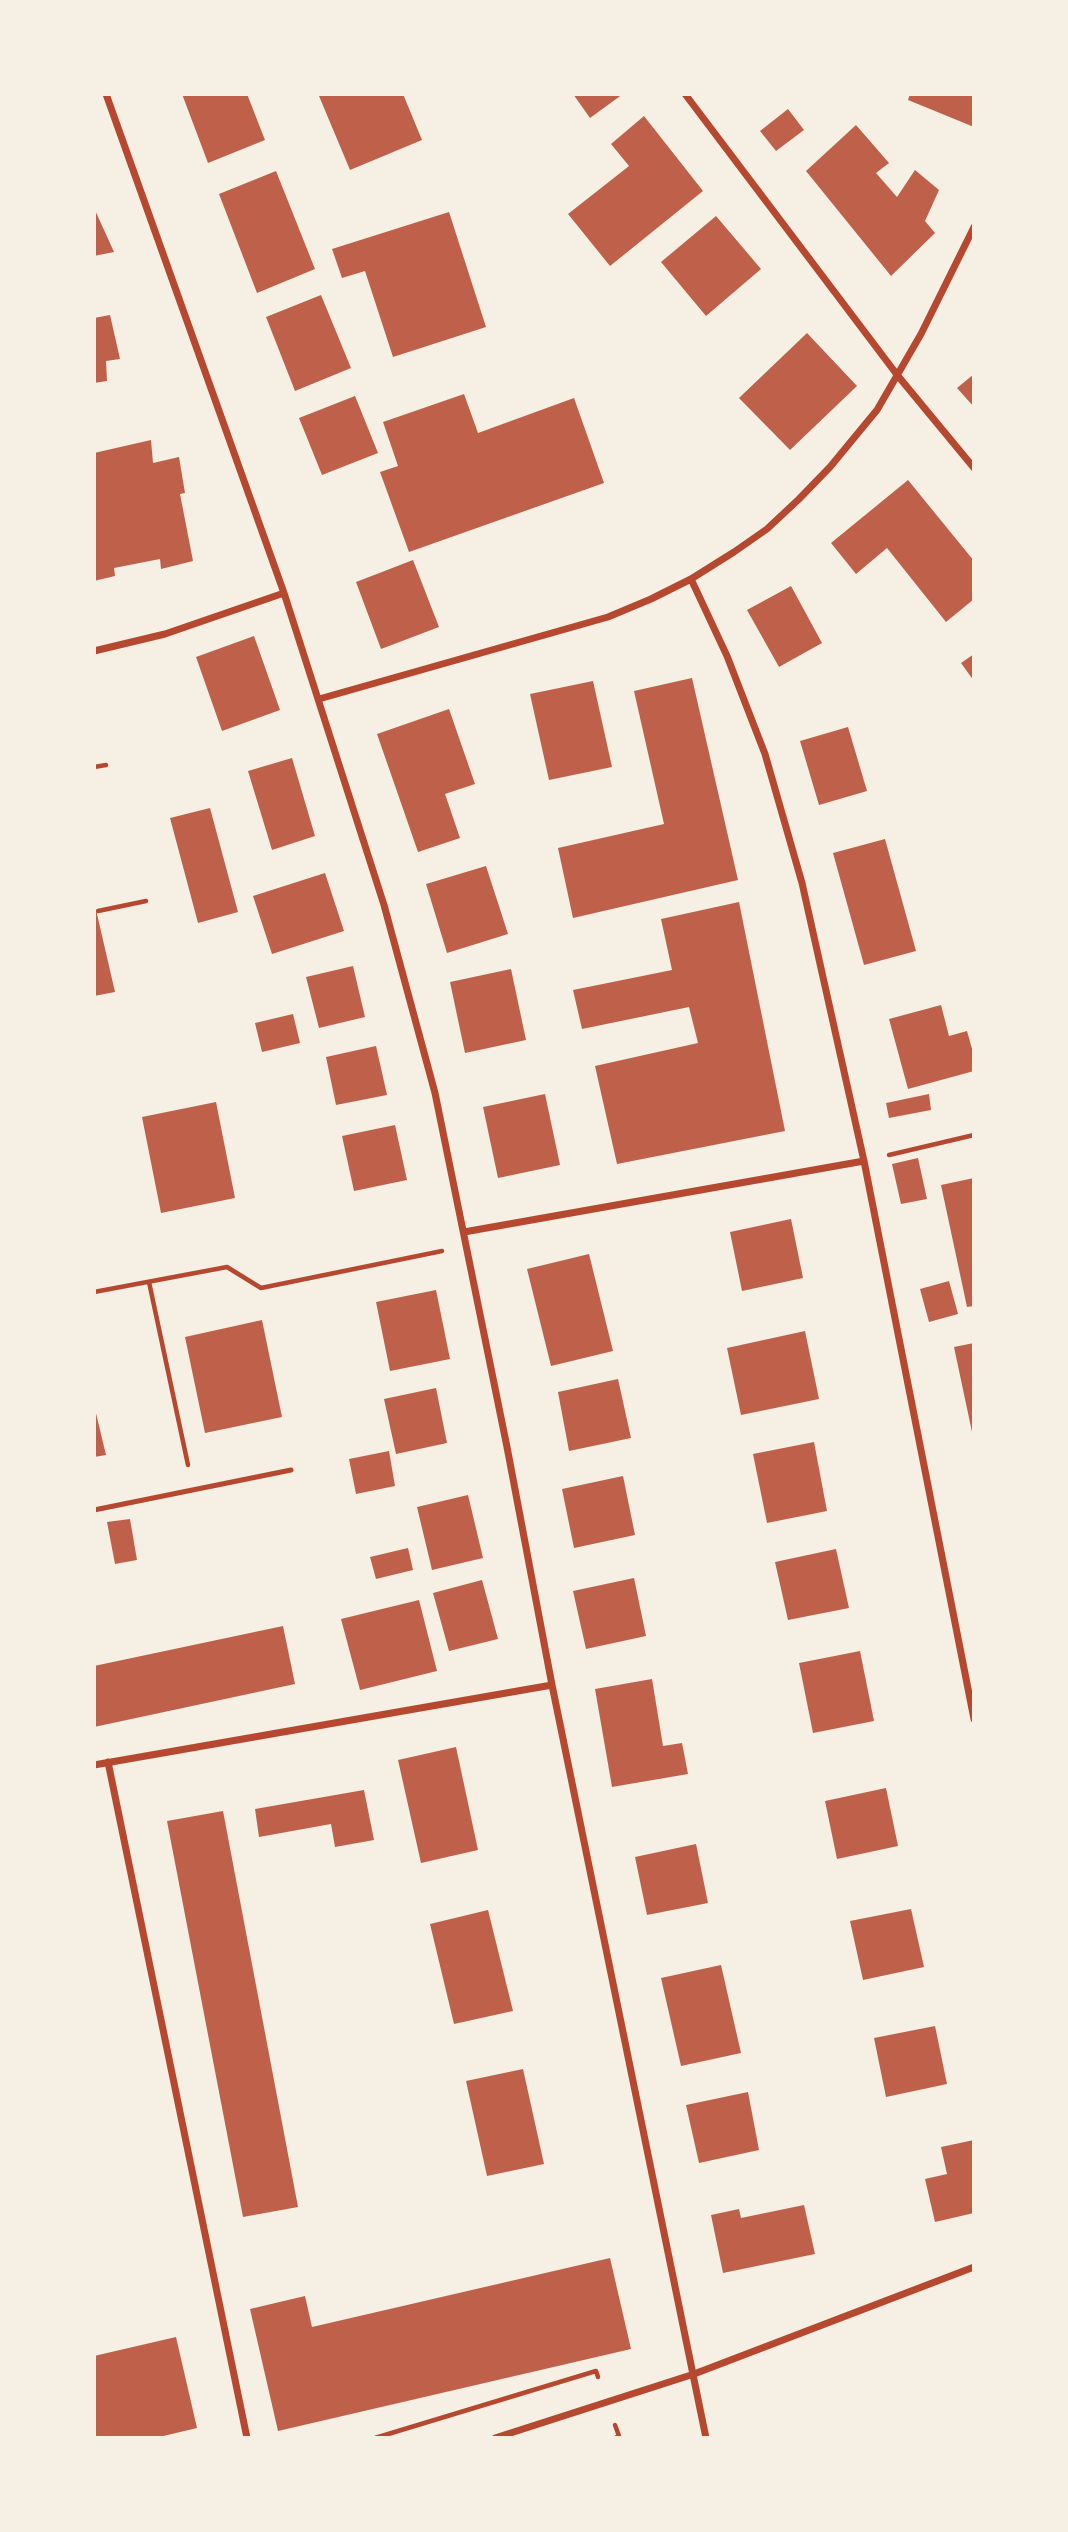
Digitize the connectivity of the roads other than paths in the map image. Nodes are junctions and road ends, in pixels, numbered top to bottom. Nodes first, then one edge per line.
1 (106, 94) edge
2 (685, 94) edge
3 (974, 227) edge
4 (898, 376) junction
5 (974, 468) edge
6 (691, 579) junction
7 (284, 593) junction
8 (94, 651) edge
9 (319, 699) junction
10 (864, 1161) junction
11 (464, 1232) junction
12 (291, 1470) dead end
13 (94, 1510) edge
14 (552, 1685) junction
15 (974, 1719) edge
16 (108, 1762) junction
17 (94, 1765) edge
18 (974, 2267) edge
19 (694, 2374) junction
20 (247, 2438) edge
21 (495, 2438) edge
22 (706, 2438) edge

1 - 7 street
2 - 4 street
3 - 4 street
4 - 5 street
4 - 6 street
6 - 9 street
6 - 10 street
7 - 8 street
7 - 9 street
9 - 11 street
10 - 11 street
10 - 15 street
11 - 14 street
12 - 13 lane
14 - 16 street
14 - 19 street
16 - 17 street
16 - 20 street
18 - 19 street
19 - 21 street
19 - 22 street

